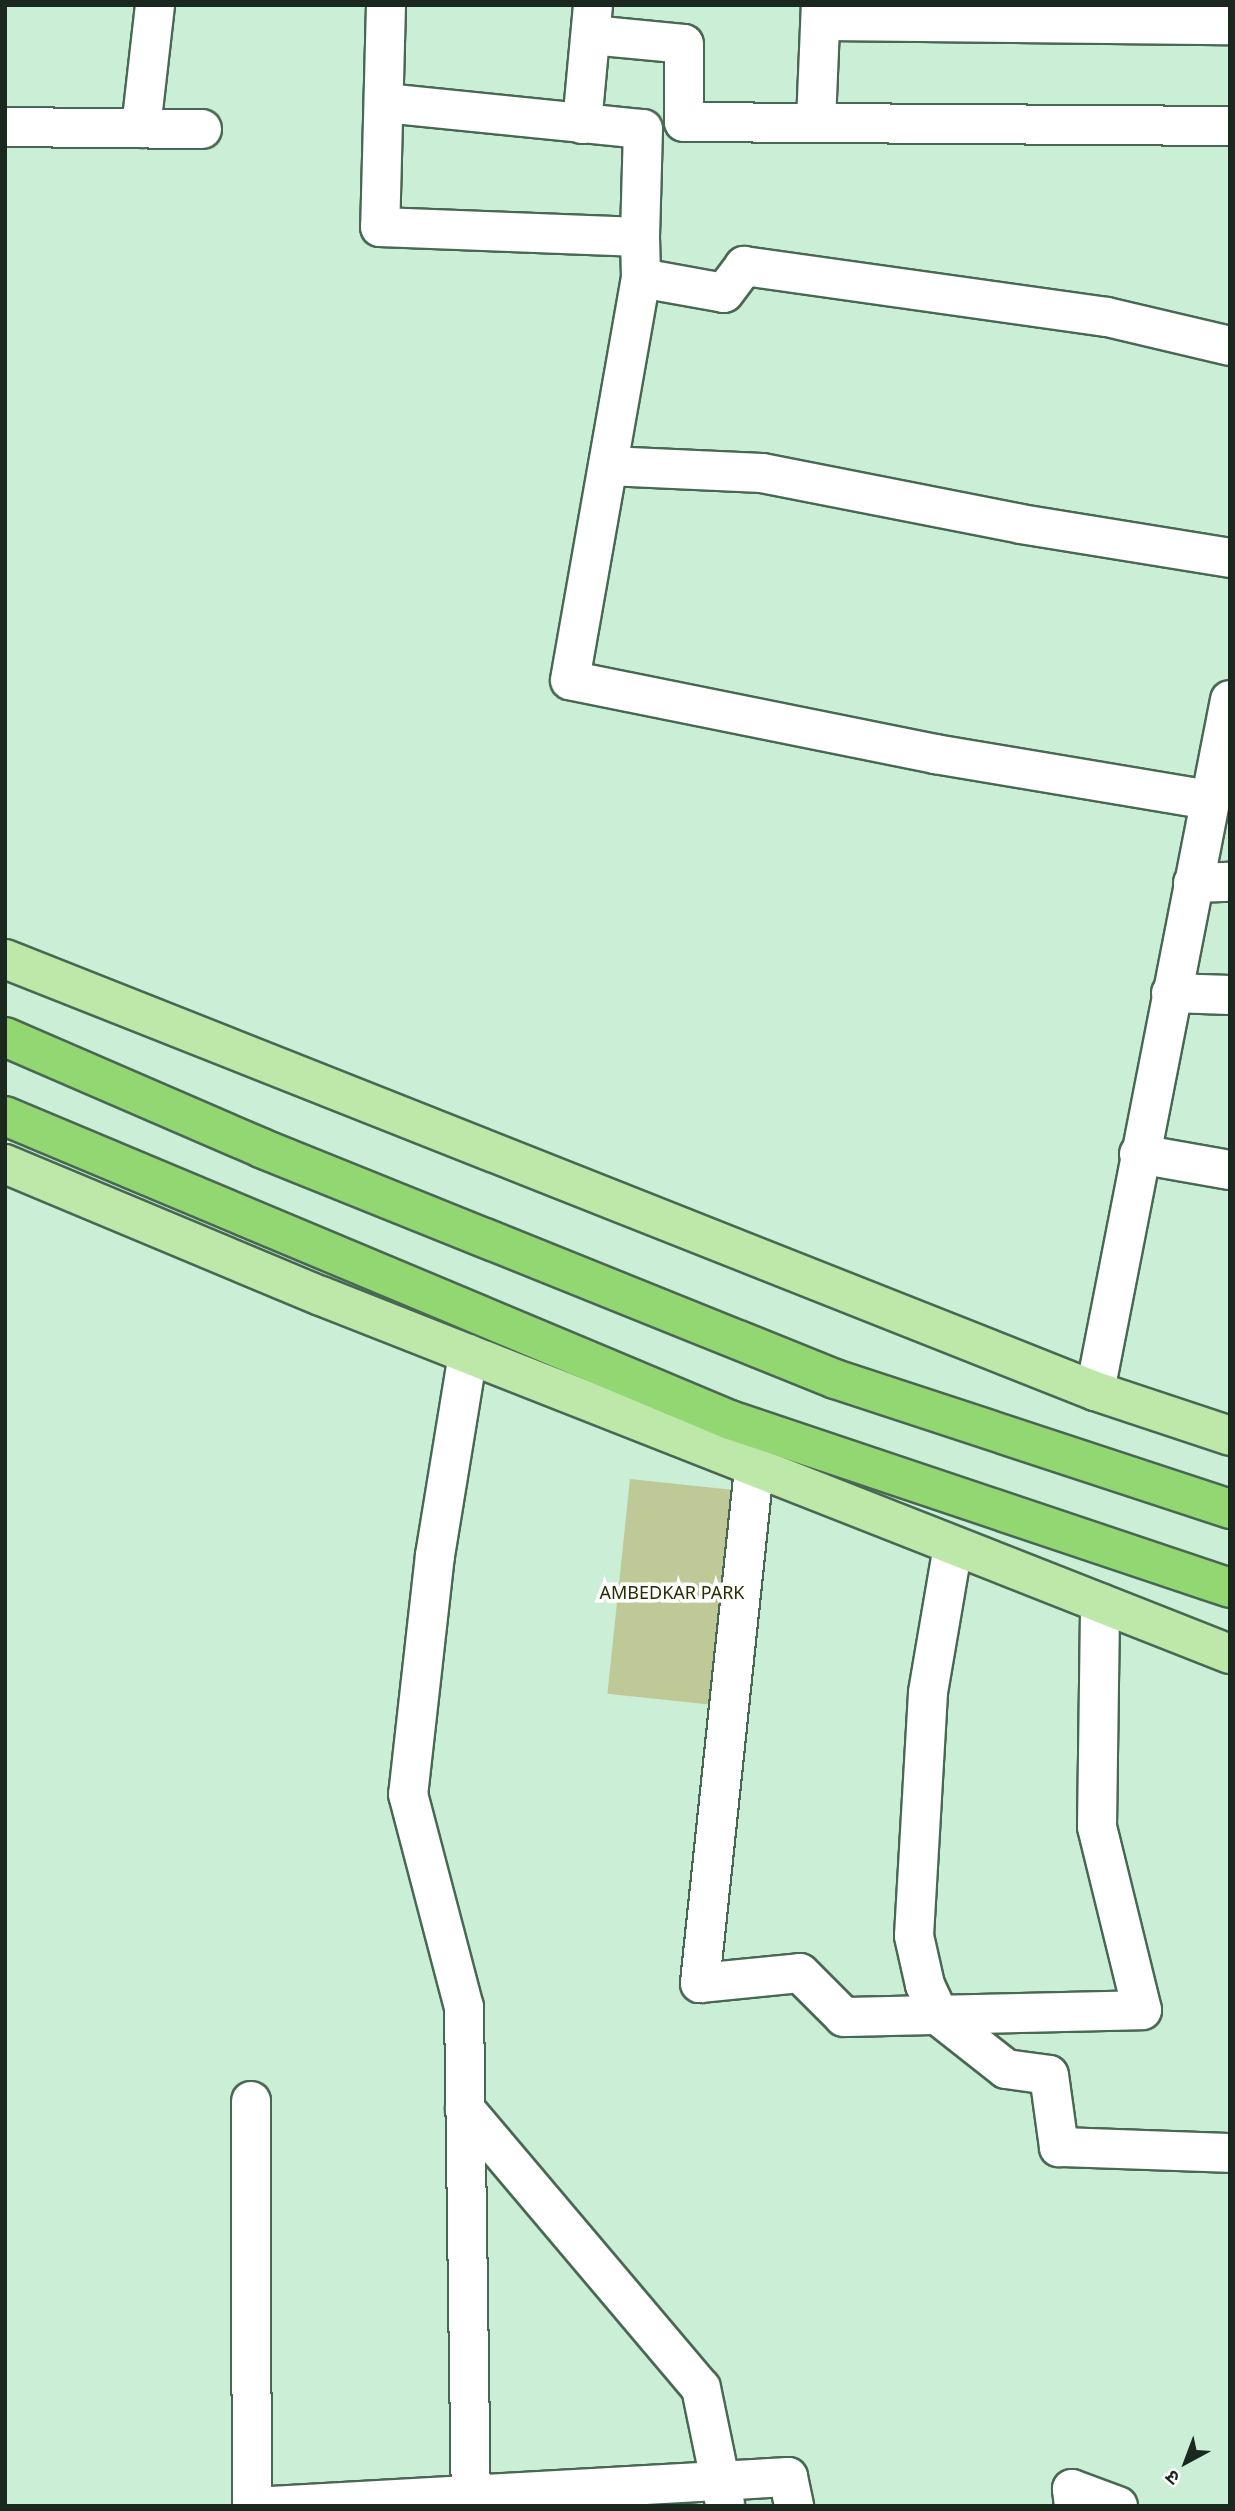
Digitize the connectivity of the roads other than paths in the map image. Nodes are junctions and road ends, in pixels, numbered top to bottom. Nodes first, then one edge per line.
1 (155, 5) edge
2 (386, 5) edge
3 (822, 13) edge
4 (592, 20) edge
5 (1230, 25) edge
6 (384, 103) junction
7 (816, 122) junction
8 (582, 124) junction
9 (1230, 126) edge
10 (5, 127) edge
11 (141, 128) junction
12 (202, 129) dead end
13 (640, 237) junction
14 (641, 278) junction
15 (1230, 346) edge
16 (608, 466) junction
17 (1230, 558) edge
18 (1230, 700) edge
19 (1210, 800) junction
20 (1212, 883) edge
21 (5, 959) edge
22 (1171, 993) junction
23 (1230, 995) edge
24 (5, 1037) edge
25 (5, 1116) edge
26 (1139, 1154) junction
27 (5, 1164) edge
28 (1230, 1170) edge
29 (468, 1354) junction
30 (1095, 1391) junction
31 (1230, 1436) edge
32 (754, 1469) junction
33 (1230, 1508) edge
34 (953, 1546) junction
35 (1230, 1588) edge
36 (1100, 1603) junction
37 (1230, 1654) edge
38 (940, 2017) junction
39 (251, 2101) dead end
40 (466, 2109) junction
41 (1230, 2153) edge
42 (723, 2493) edge
43 (471, 2494) junction
44 (252, 2506) edge
45 (271, 2506) edge
46 (794, 2506) edge
47 (1074, 2506) edge
48 (1118, 2506) edge

1 - 11 street
2 - 6 street
3 - 5 street
3 - 7 street
4 - 7 street
4 - 8 street
6 - 8 street
6 - 13 street
7 - 9 street
8 - 13 street
10 - 11 street
11 - 12 street
13 - 14 street
14 - 15 street
14 - 16 street
16 - 17 street
16 - 19 street
18 - 19 street
19 - 20 street
20 - 22 street
21 - 30 main road
22 - 23 street
22 - 26 street
24 - 33 highway
25 - 35 highway
26 - 28 street
26 - 30 street
27 - 29 main road
29 - 32 main road
29 - 40 street
30 - 31 main road
32 - 34 main road
32 - 38 street
34 - 36 main road
34 - 38 street
36 - 37 main road
36 - 38 street
38 - 41 street
39 - 44 street
40 - 42 street
40 - 43 street
42 - 43 street
42 - 46 street
43 - 45 street
47 - 48 street

